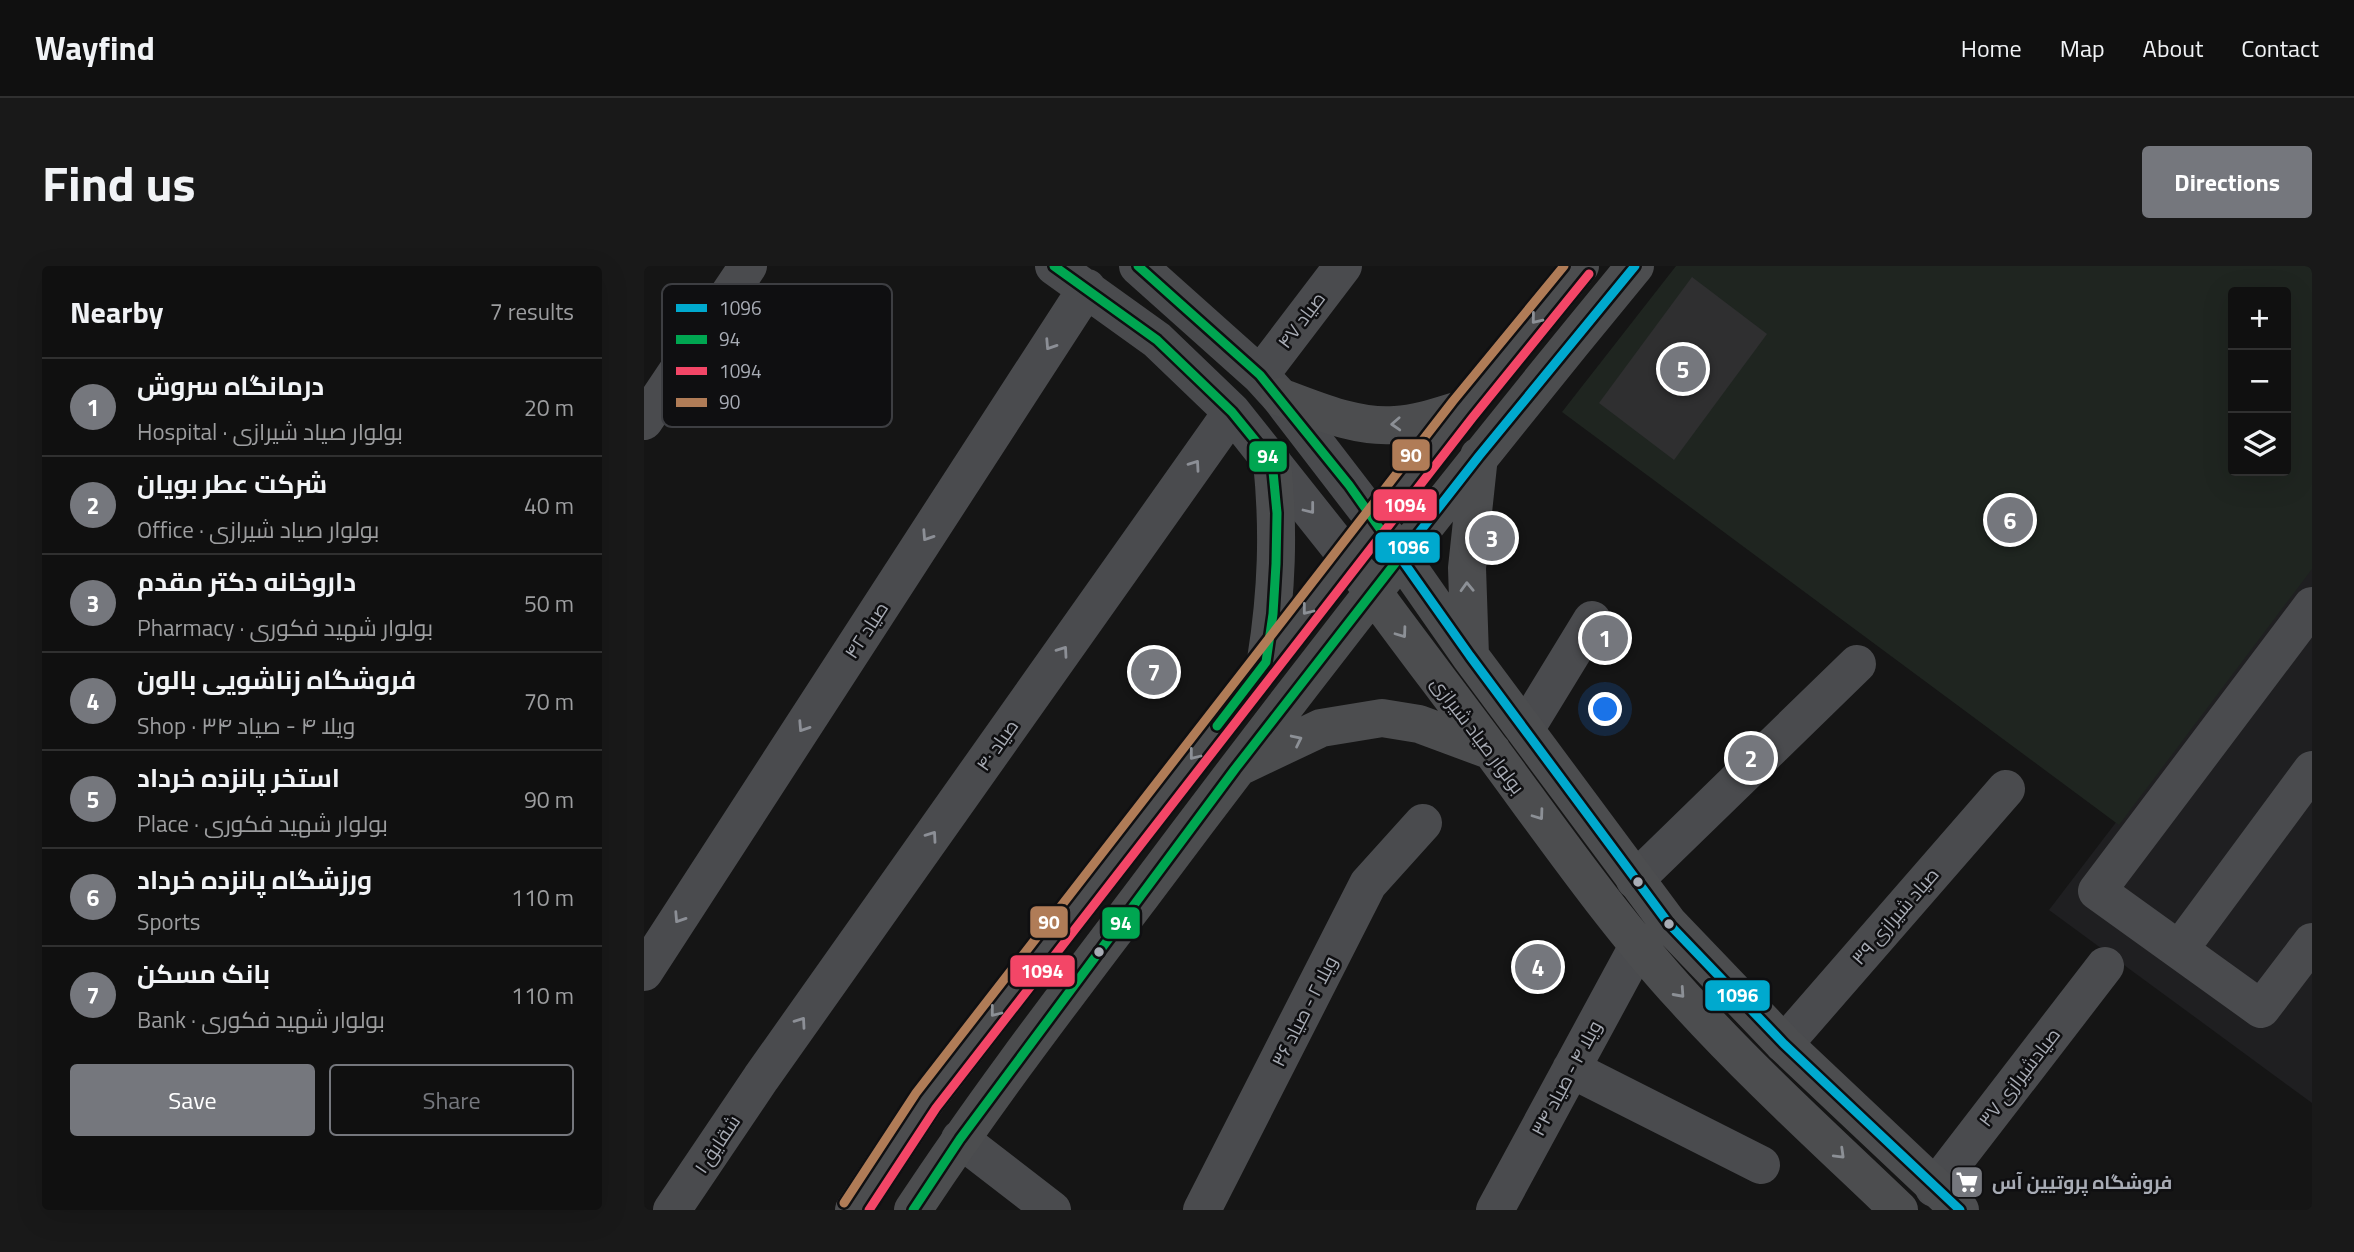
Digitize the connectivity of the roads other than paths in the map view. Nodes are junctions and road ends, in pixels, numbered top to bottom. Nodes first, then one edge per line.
1 (748, 266) edge
2 (1055, 266) edge
3 (1138, 266) edge
4 (1343, 266) edge
5 (1580, 266) edge
6 (1635, 266) edge
7 (736, 284) edge
8 (1087, 288) junction
9 (1270, 386) junction
10 (662, 394) edge
11 (1463, 410) junction
12 (1232, 412) junction
13 (644, 421) edge
14 (1479, 456) junction
15 (1272, 461) junction
16 (1376, 522) junction
17 (1400, 557) junction
18 (1348, 558) junction
19 (1374, 594) junction
20 (2311, 611) edge
21 (1592, 620) dead end
22 (1470, 656) junction
23 (1266, 662) junction
24 (1857, 664) dead end
25 (1526, 728) junction
26 (1492, 751) junction
27 (1235, 769) junction
28 (2312, 770) edge
29 (2006, 789) dead end
30 (1423, 823) dead end
31 (1635, 880) junction
32 (2312, 942) edge
33 (1638, 946) junction
34 (2179, 950) junction
35 (2105, 966) dead end
36 (644, 972) edge
37 (1784, 1044) junction
38 (1571, 1069) junction
39 (761, 1078) joint
40 (960, 1139) junction
41 (1761, 1165) dead end
42 (1947, 1199) edge
43 (672, 1210) edge
44 (854, 1210) edge
45 (913, 1210) edge
46 (1052, 1210) edge
47 (1202, 1210) edge
48 (1495, 1210) edge
49 (1899, 1210) edge

1 - 7 street
2 - 8 street, بولوار صیاد شیرازی
3 - 9 street
4 - 9 street, صیاد ۴۷
5 -> 11 main road
6 - 14 main road
8 - 12 street, بولوار صیاد شیرازی
8 -> 36 street, صیاد ۴۲
11 -> 9 main road
9 - 16 street
10 - 13 street
11 - 16 main road
12 - 15 street, بولوار صیاد شیرازی
39 -> 12 street, صیاد ۴۰
14 - 17 main road
22 -> 14 main road
15 -> 18 street, بولوار صیاد شیرازی
15 - 23 main road
16 - 17 main road
16 - 18 main road
17 - 19 main road
17 - 22 main road
18 - 19 main road, بولوار صیاد شیرازی
18 -> 23 main road
19 -> 26 main road, بولوار صیاد شیرازی
19 - 27 main road
20 - 34 street
21 - 25 street
22 - 25 main road
23 -> 44 main road
24 - 31 street
25 - 31 main road
27 -> 26 main road
26 -> 33 main road, بولوار صیاد شیرازی
27 - 40 main road
28 - 34 street
29 - 37 street, صیاد شیرازی ۳۹
30 - 47 street, ویلا ۲ - صیاد ۳۶
31 - 37 main road
32 - 34 street
33 - 38 street, ویلا ۴ - صیاد ۳۴
33 -> 49 main road, بولوار صیاد شیرازی
35 - 42 street, صیادشیرازی ۳۷
37 - 42 main road
38 - 41 street
38 - 48 street, ویلا ۴ - صیاد ۳۴
39 - 43 street, شقایق ۱
40 - 45 main road
40 - 46 street

